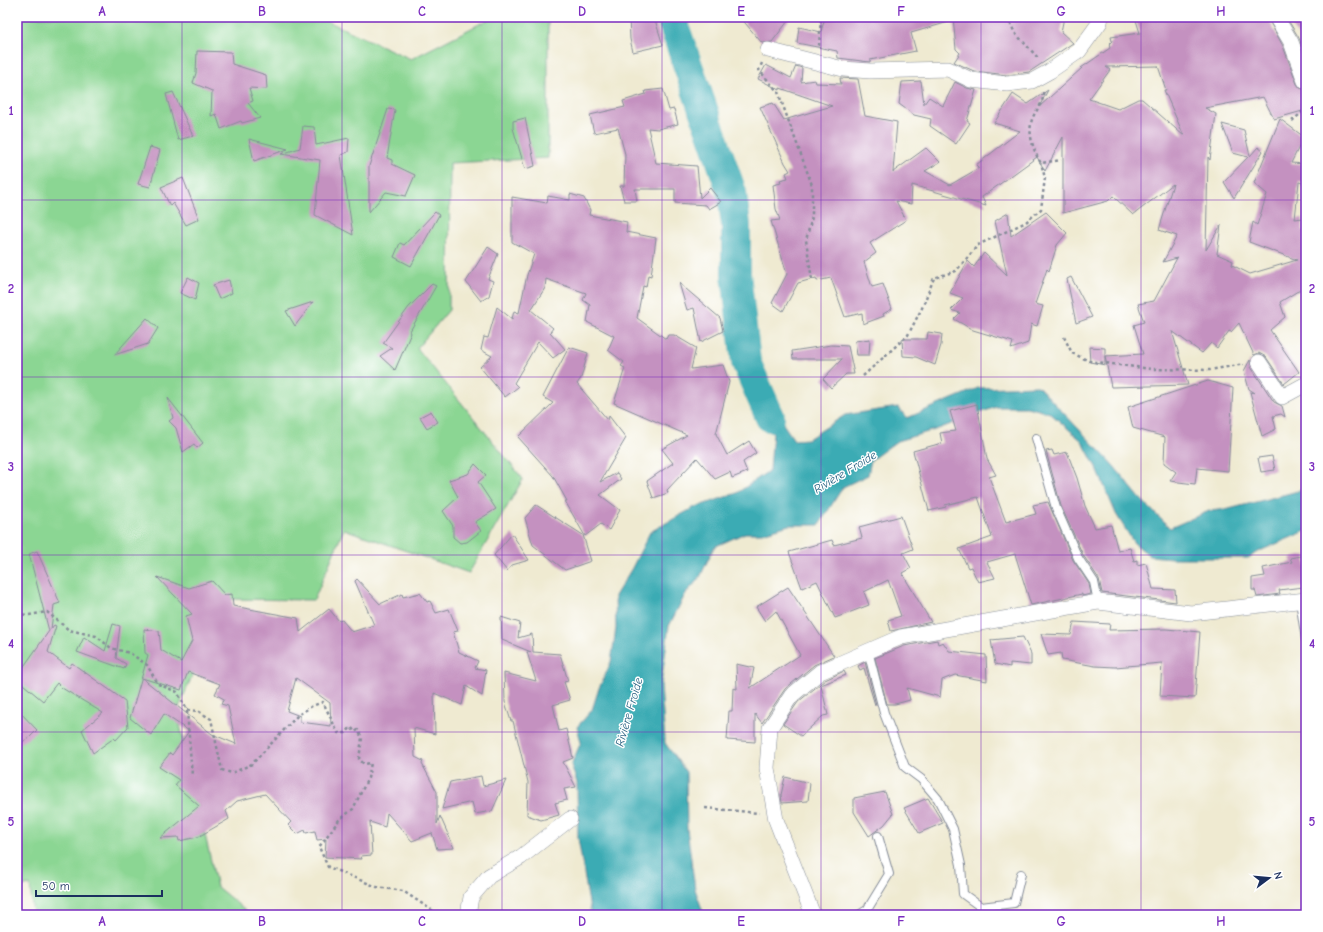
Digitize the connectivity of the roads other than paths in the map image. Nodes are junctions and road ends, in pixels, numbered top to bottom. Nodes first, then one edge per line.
1 (1101, 17) edge
2 (1276, 17) edge
3 (768, 50) road end
4 (1305, 81) edge
5 (1259, 362) road end
6 (1306, 384) edge
7 (1036, 438) dead end
8 (1303, 600) edge
9 (1098, 602) junction
10 (1306, 640) edge
11 (868, 651) junction
12 (570, 819) dead end
13 (878, 836) dead end
14 (1021, 874) dead end
15 (468, 915) edge
16 (813, 915) edge
17 (860, 915) edge

1 - 3 street
2 - 4 street
5 - 6 street
7 - 9 lane
8 - 9 street
8 - 10 lane
9 - 11 street
11 - 14 lane
11 - 16 street
12 - 15 street
13 - 17 lane

